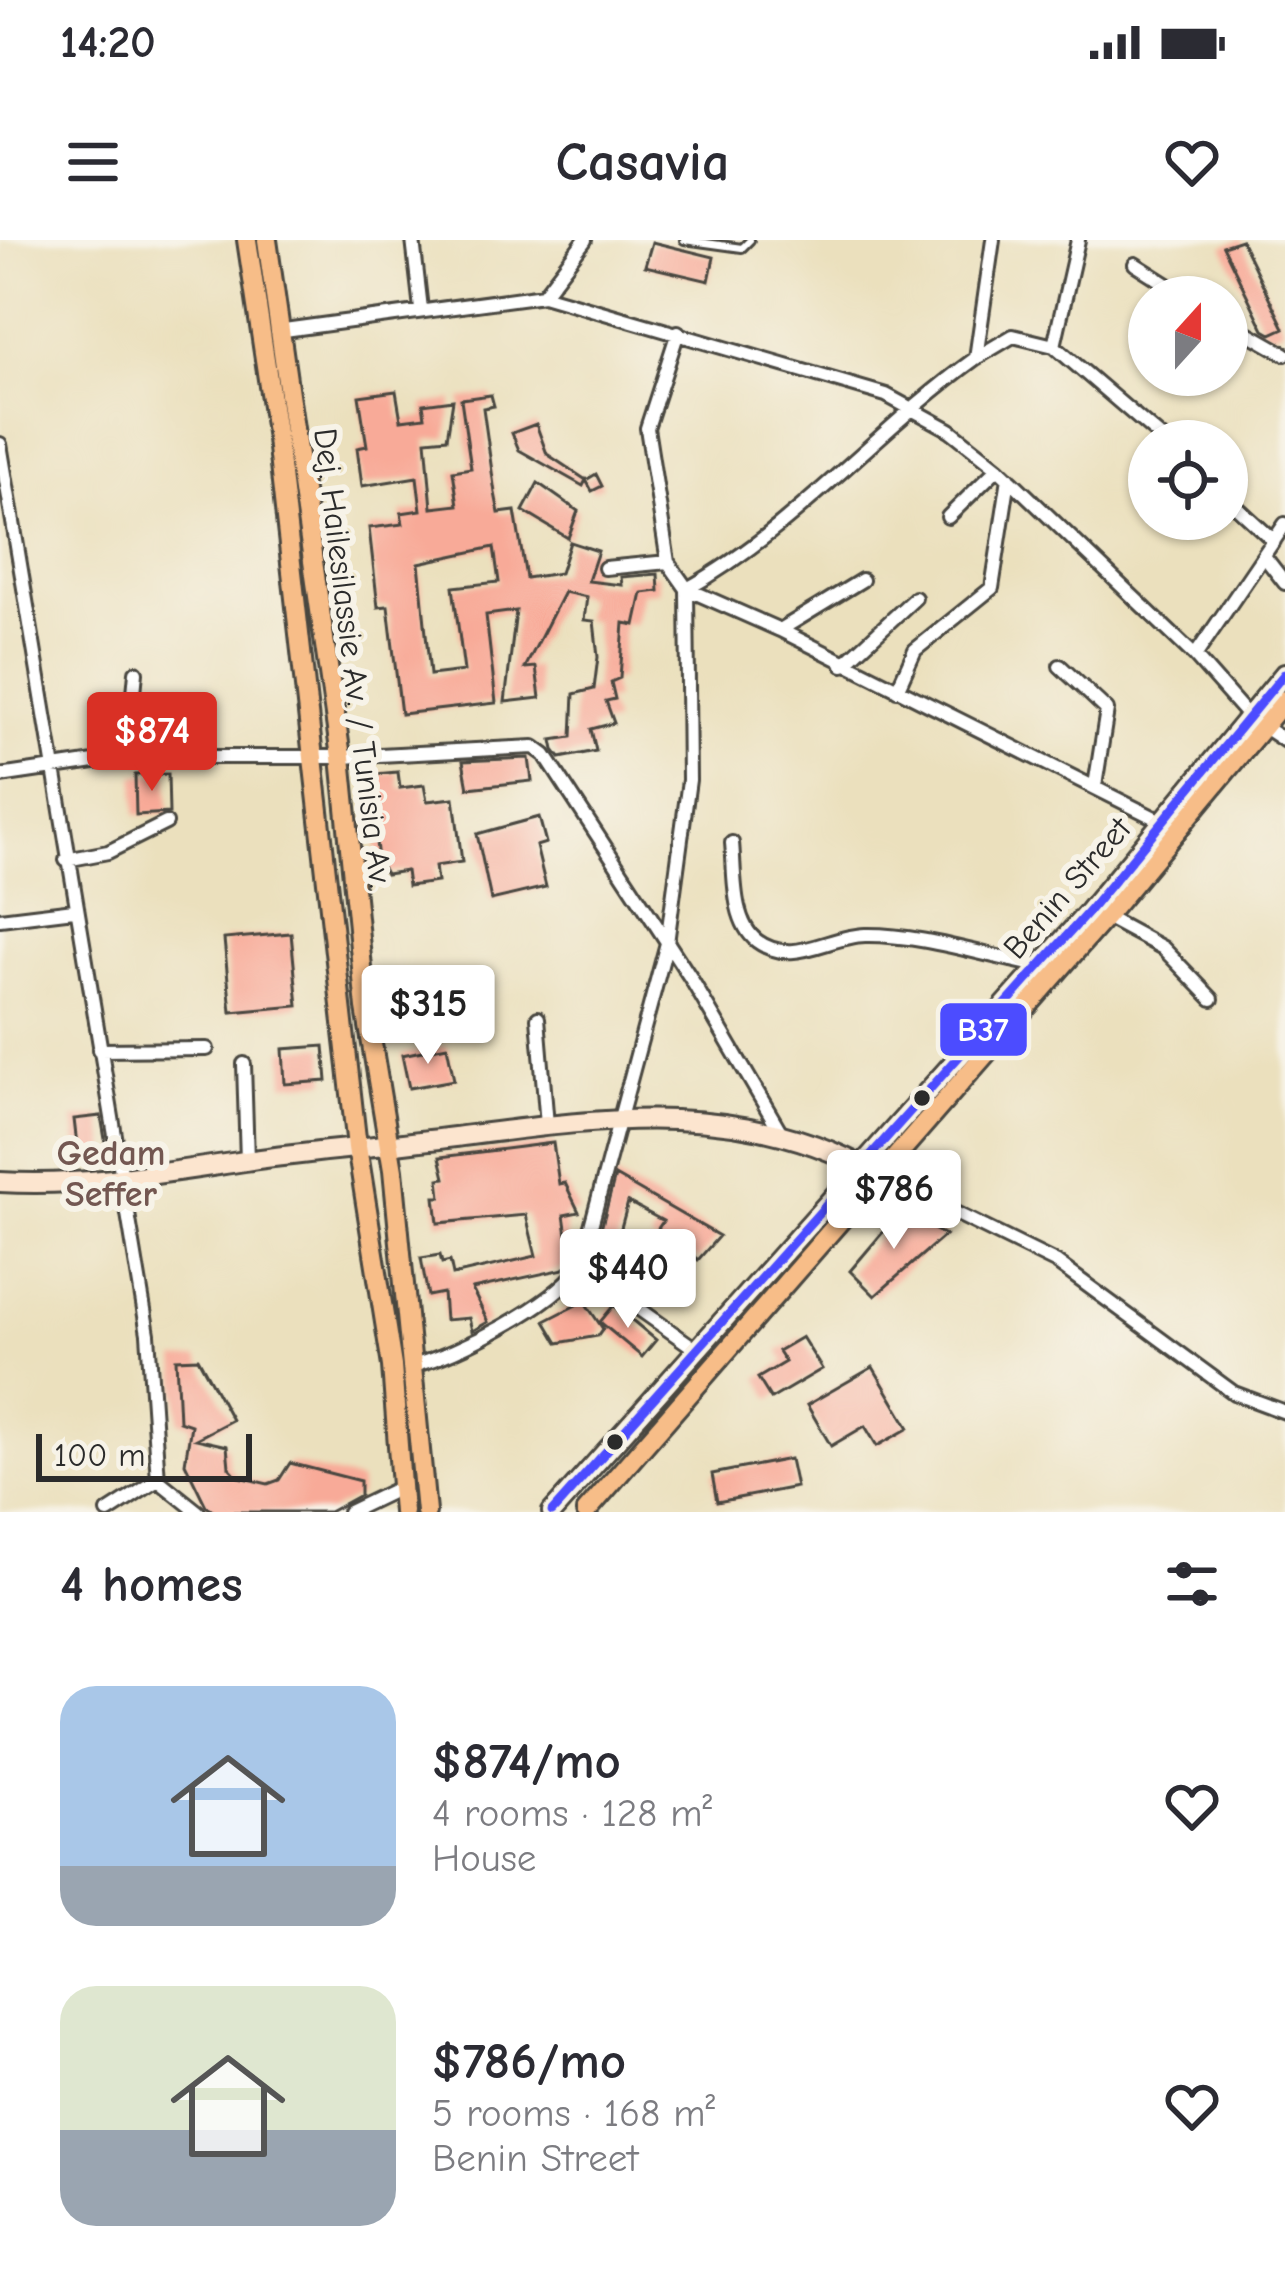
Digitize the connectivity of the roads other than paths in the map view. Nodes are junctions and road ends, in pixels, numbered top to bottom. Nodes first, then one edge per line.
1 (247, 240) edge
2 (267, 240) edge
3 (412, 240) edge
4 (585, 240) edge
5 (685, 240) edge
6 (750, 240) edge
7 (993, 240) edge
8 (1078, 240) edge
9 (1135, 264) dead end
10 (1154, 276) edge
11 (543, 295) junction
12 (421, 309) junction
13 (279, 331) junction
14 (679, 332) junction
15 (1248, 333) edge
16 (259, 336) junction
17 (1054, 346) junction
18 (1285, 354) edge
19 (976, 358) junction
20 (911, 406) junction
21 (1140, 420) edge
22 (0, 444) edge
23 (1004, 473) junction
24 (4, 496) edge
25 (947, 517) dead end
26 (1248, 517) edge
27 (1285, 524) edge
28 (1274, 541) junction
29 (1264, 556) junction
30 (668, 562) junction
31 (605, 568) dead end
32 (862, 580) dead end
33 (1285, 584) edge
34 (687, 589) junction
35 (915, 598) dead end
36 (780, 630) junction
37 (1196, 656) junction
38 (843, 664) junction
39 (1060, 665) dead end
40 (136, 672) dead end
41 (1285, 673) edge
42 (897, 690) junction
43 (1285, 700) edge
44 (1256, 722) junction
45 (1285, 741) edge
46 (313, 756) junction
47 (128, 757) junction
48 (341, 757) junction
49 (53, 764) junction
50 (0, 776) edge
51 (1095, 786) junction
52 (166, 823) dead end
53 (1163, 823) junction
54 (732, 843) dead end
55 (66, 860) junction
56 (74, 910) junction
57 (1097, 914) junction
58 (0, 920) edge
59 (667, 943) junction
60 (1048, 970) junction
61 (1212, 999) dead end
62 (538, 1018) dead end
63 (207, 1049) dead end
64 (99, 1050) junction
65 (244, 1064) dead end
66 (622, 1119) junction
67 (548, 1125) junction
68 (780, 1131) junction
69 (389, 1145) junction
70 (357, 1148) junction
71 (247, 1160) junction
72 (870, 1170) junction
73 (120, 1181) junction
74 (0, 1182) edge
75 (794, 1254) junction
76 (580, 1267) junction
77 (697, 1350) junction
78 (412, 1366) junction
79 (1285, 1412) edge
80 (158, 1480) junction
81 (401, 1487) junction
82 (108, 1512) edge
83 (198, 1512) edge
84 (349, 1512) edge
85 (403, 1512) edge
86 (426, 1512) edge
87 (552, 1512) edge
88 (586, 1512) edge

1 - 16 main road, Dej. Hailesilassie Av. / Tunisia Av.
2 - 13 main road, Dej. Hailesilassie Av. / Tunisia Av.
3 - 12 street
4 - 11 street
5 - 6 lane
7 - 19 street
8 - 17 street
9 - 10 street
11 - 12 street
11 - 14 street
12 - 13 street
13 - 16 street
13 - 48 main road, Dej. Hailesilassie Av. / Tunisia Av.
14 - 20 street
14 - 30 street
15 - 18 street
16 - 46 main road, Dej. Hailesilassie Av. / Tunisia Av.
17 - 19 street
17 - 21 street
19 - 20 street
20 - 23 street
20 - 34 street
22 - 24 street
23 - 25 street
23 - 37 street
23 - 42 street
24 - 49 street
26 - 28 street
27 - 28 street
28 - 29 street
29 - 33 street
29 - 37 street
30 - 31 street
30 - 34 street
32 - 36 street
34 - 36 street
34 - 59 street
35 - 38 street
36 - 38 street
37 - 44 street
38 - 42 street
39 - 51 street
40 - 47 street
41 - 44 main road, Benin Street
42 - 51 street
43 - 44 main road, Benin Street
44 - 45 street
44 - 53 main road, Benin Street
44 - 57 main road, Benin Street
46 - 47 street
46 - 48 street
46 - 70 main road, Dej. Hailesilassie Av. / Tunisia Av.
47 - 49 street
48 - 59 street
48 - 69 main road, Dej. Hailesilassie Av. / Tunisia Av.
49 - 50 street
49 - 55 street
51 - 53 street
52 - 55 street
53 - 57 main road, Benin Street
54 - 60 street
55 - 56 street
56 - 58 street
56 - 64 street
57 - 60 main road, Benin Street
57 - 61 street
59 - 66 street
59 - 68 street
60 - 72 main road, Benin Street
62 - 67 street
63 - 64 street
64 - 73 street
65 - 71 street
66 - 67 street
66 - 68 street
66 - 76 street
67 - 69 street
68 - 72 street
69 - 70 street
69 - 78 main road, Dej. Hailesilassie Av. / Tunisia Av.
70 - 71 street
70 - 81 main road, Dej. Hailesilassie Av. / Tunisia Av.
71 - 73 street
72 - 75 main road, Benin Street
72 - 79 street
73 - 74 street
73 - 80 street
75 - 77 main road, Benin Street
75 - 88 main road, Benin Street
76 - 77 street
76 - 78 street
77 - 87 main road, Benin Street
78 - 86 main road, Dej. Hailesilassie Av. / Tunisia Av.
80 - 82 street
80 - 83 street
81 - 84 street
81 - 85 main road, Dej. Hailesilassie Av. / Tunisia Av.

